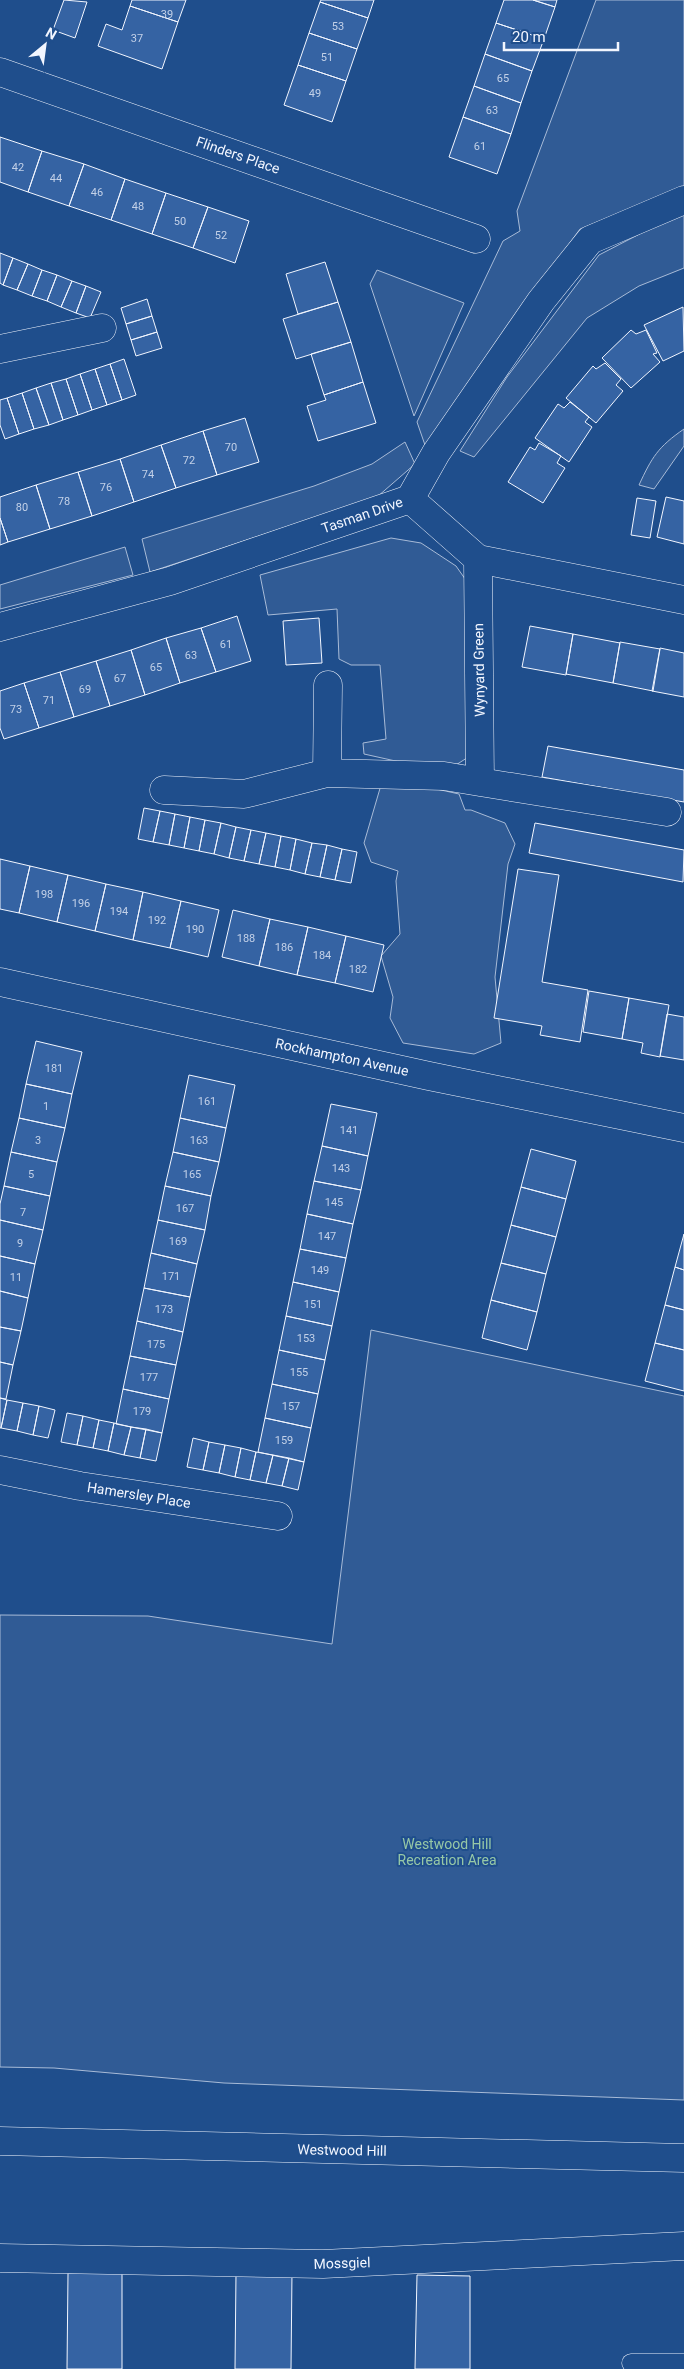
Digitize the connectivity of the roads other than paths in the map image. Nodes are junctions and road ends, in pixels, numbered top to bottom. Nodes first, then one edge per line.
1 (0, 72) edge
2 (684, 200) edge
3 (476, 239) dead end
4 (102, 328) dead end
5 (0, 349) edge
6 (410, 499) junction
7 (478, 559) junction
8 (684, 600) edge
9 (0, 627) edge
10 (328, 685) dead end
11 (327, 772) junction
12 (480, 782) junction
13 (164, 790) dead end
14 (667, 812) dead end
15 (0, 982) edge
16 (684, 1128) edge
17 (0, 1470) edge
18 (278, 1516) dead end
19 (0, 2141) edge
20 (684, 2158) edge
21 (684, 2246) edge
22 (0, 2258) edge
23 (684, 2362) edge
24 (631, 2363) dead end

1 - 3 street, Flinders Place
2 - 6 street, Tasman Drive
4 - 5 street
6 - 7 street
6 - 9 street, Tasman Drive
7 - 8 street
7 - 12 street, Wynyard Green
10 - 11 street
11 - 12 street
11 - 13 street
12 - 14 street
15 - 16 street, Rockhampton Avenue
17 - 18 street, Hamersley Place
19 - 20 street, Westwood Hill
21 - 22 street, Mossgiel
23 - 24 lane

